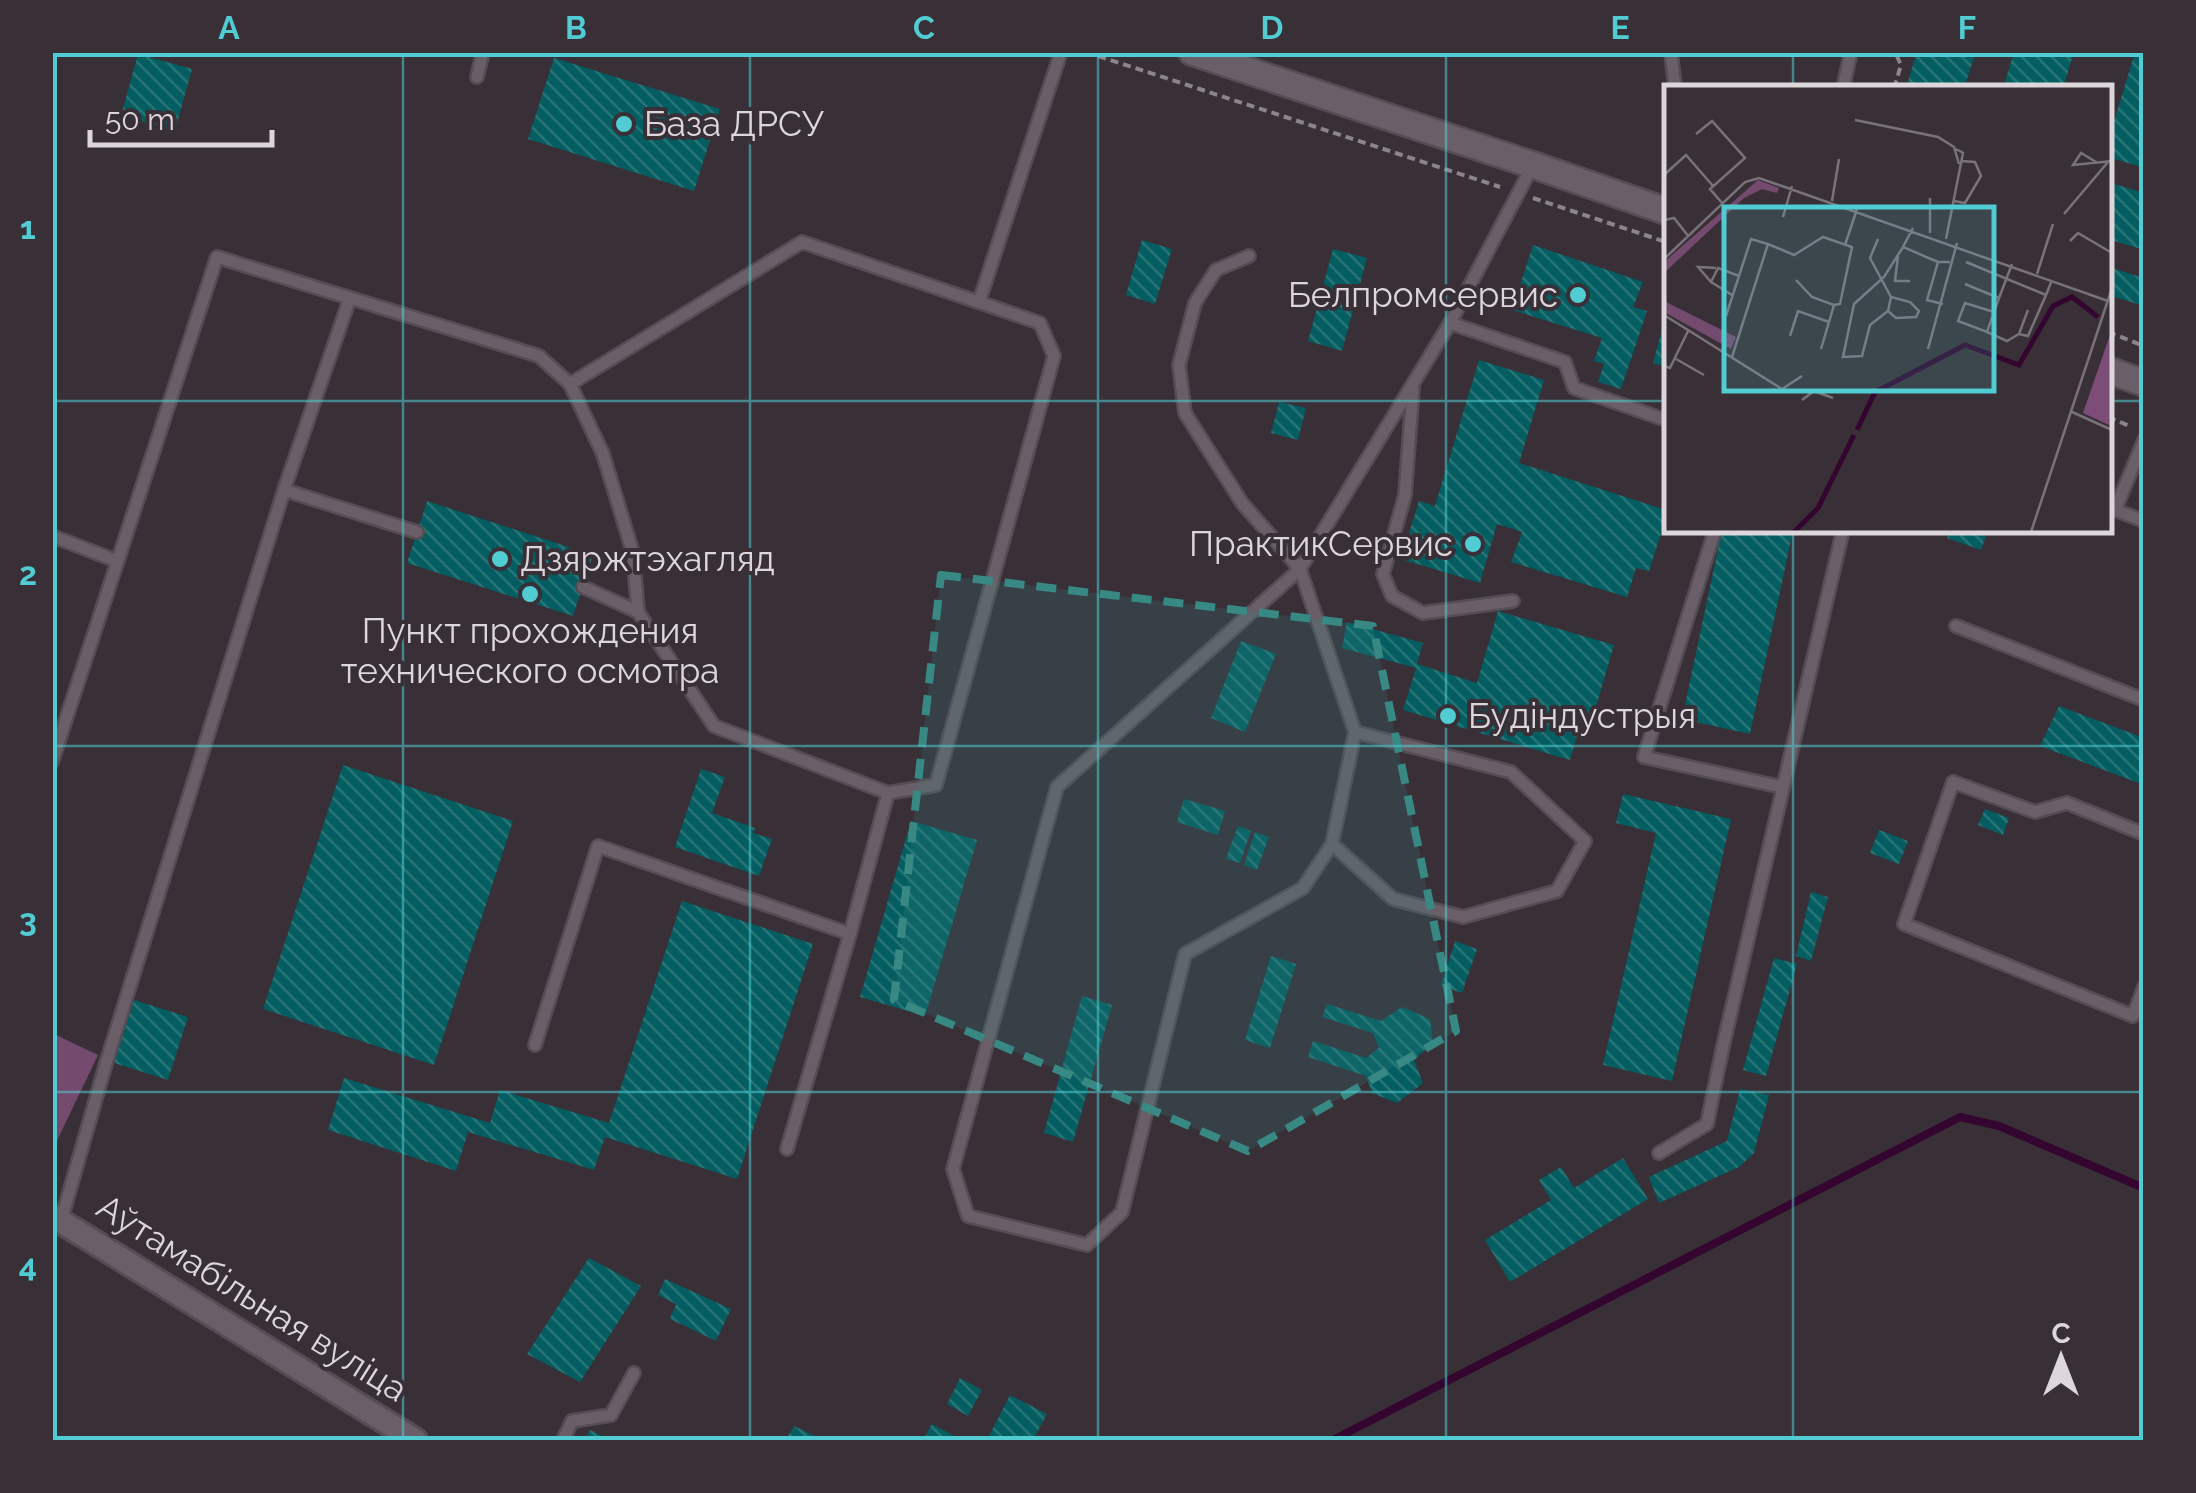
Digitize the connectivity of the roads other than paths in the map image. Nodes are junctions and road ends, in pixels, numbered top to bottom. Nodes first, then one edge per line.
1 (483, 52) edge
2 (1061, 52) edge
3 (1192, 52) edge
4 (1670, 52) edge
5 (1851, 52) edge
6 (477, 77) dead end
7 (1675, 85) edge
8 (1843, 85) edge
9 (1533, 164) junction
10 (1664, 210) edge
11 (1248, 256) dead end
12 (350, 298) junction
13 (979, 302) junction
14 (1450, 323) junction
15 (2111, 371) edge
16 (2144, 383) edge
17 (570, 384) junction
18 (1413, 384) junction
19 (1664, 419) edge
20 (2144, 440) edge
21 (284, 490) junction
22 (2112, 509) edge
23 (2144, 521) edge
24 (417, 532) dead end
25 (1715, 532) edge
26 (1843, 532) edge
27 (52, 536) edge
28 (117, 561) junction
29 (1300, 569) junction
30 (583, 587) dead end
31 (1514, 601) dead end
32 (638, 612) junction
33 (1956, 626) dead end
34 (2144, 700) edge
35 (52, 712) edge
36 (66, 718) junction
37 (1355, 732) junction
38 (52, 762) edge
39 (1782, 787) junction
40 (888, 793) junction
41 (2144, 834) edge
42 (1332, 844) junction
43 (850, 934) junction
44 (2144, 987) edge
45 (2138, 1018) edge
46 (535, 1045) dead end
47 (787, 1149) dead end
48 (1659, 1153) dead end
49 (57, 1218) edge
50 (634, 1373) dead end
51 (415, 1440) edge
52 (563, 1440) edge

1 - 6 lane
2 - 13 lane
3 - 9 street
4 - 7 lane
5 - 8 lane
9 - 10 street
9 - 14 lane
11 - 29 lane
12 - 17 lane
12 - 21 lane
12 - 28 lane
13 - 17 lane
13 - 40 lane
14 - 18 lane
14 - 19 lane
15 - 16 street
17 - 32 lane
18 - 29 lane
18 - 31 lane
20 - 22 lane
21 - 24 lane
21 - 49 lane
22 - 23 lane
25 - 39 lane
26 - 39 lane
27 - 28 lane
28 - 36 lane
29 - 37 lane
29 - 42 lane
30 - 32 lane
32 - 40 lane
33 - 34 lane
35 - 36 lane
36 - 38 lane
37 - 42 lane
37 - 42 lane
39 - 48 lane
40 - 43 lane
41 - 45 lane
43 - 46 lane
43 - 47 lane
44 - 45 lane
49 - 51 street, Аўтамабільная вуліца
50 - 52 lane

